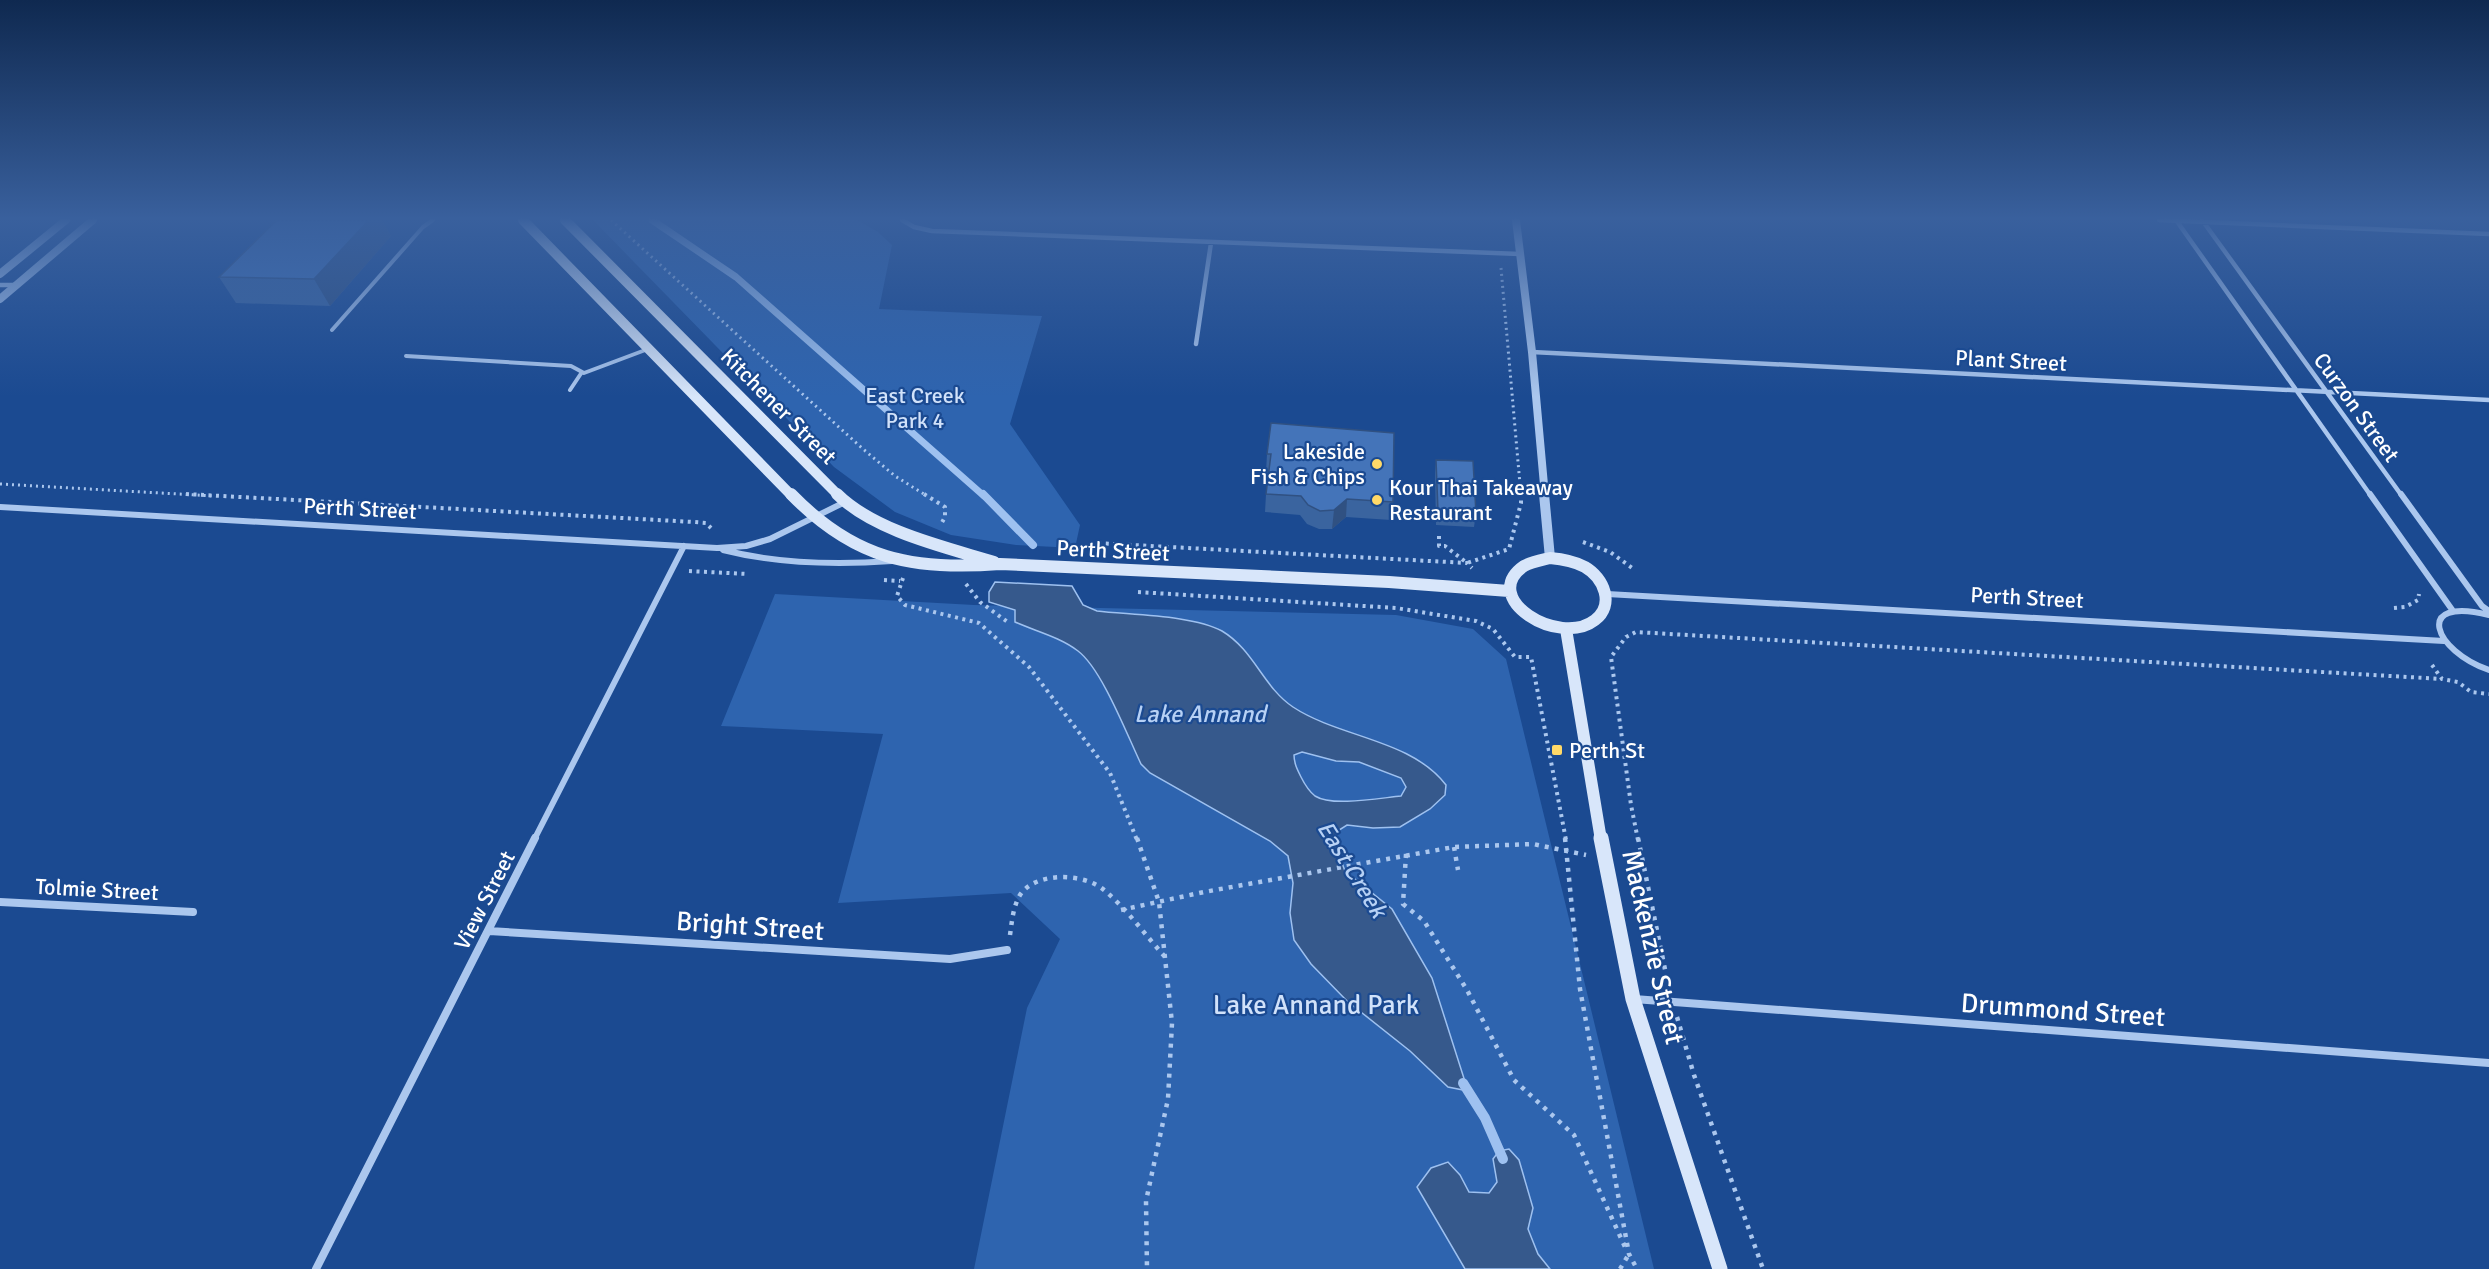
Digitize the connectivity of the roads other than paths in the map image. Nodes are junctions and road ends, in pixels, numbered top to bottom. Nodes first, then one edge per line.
1 (23, 279) edge
2 (377, 279) edge
3 (581, 279) edge
4 (624, 279) edge
5 (1206, 279) edge
6 (1523, 279) edge
7 (2219, 279) edge
8 (2245, 279) edge
9 (0, 285) edge
10 (16, 285) junction
11 (0, 299) edge
12 (332, 330) dead end
13 (1196, 344) dead end
14 (648, 349) junction
15 (1532, 352) junction
16 (406, 356) dead end
17 (582, 372) junction
18 (570, 390) dead end
19 (2300, 391) junction
20 (2325, 392) junction
21 (2489, 400) edge
22 (845, 501) junction
23 (0, 507) edge
24 (813, 517) junction
25 (684, 546) junction
26 (717, 548) junction
27 (1550, 558) junction
28 (895, 561) junction
29 (1000, 564) junction
30 (1509, 591) junction
31 (1607, 594) junction
32 (2453, 611) junction
33 (2489, 613) edge
34 (1566, 629) junction
35 (2444, 641) junction
36 (2489, 670) edge
37 (0, 902) edge
38 (193, 912) dead end
39 (489, 930) junction
40 (1007, 950) road end
41 (1633, 999) junction
42 (2489, 1063) edge
43 (316, 1269) edge
44 (1720, 1269) edge

1 - 10 street
2 - 12 lane
3 - 14 main road
4 - 22 main road, Kitchener Street
5 - 13 street
6 - 15 street
7 - 19 street, Curzon Street
8 - 20 street, Curzon Street
9 - 10 street
10 - 11 street
14 - 17 lane
14 - 24 main road
15 - 19 street, Plant Street
15 - 27 street
16 - 17 lane
17 - 18 lane
19 - 20 street, Plant Street
19 - 32 street, Curzon Street
20 - 21 street, Plant Street
20 - 33 street, Curzon Street
22 - 24 street, Perth Street
22 - 29 main road, Kitchener Street
23 - 25 street, Perth Street
24 - 26 street, Perth Street
24 - 28 main road
25 - 26 street, Perth Street
25 - 39 street, View Street
26 - 28 street, Perth Street
27 - 30 main road
27 - 31 main road
28 - 29 main road, Perth Street
29 - 30 main road, Perth Street
30 - 34 main road
31 - 34 main road
31 - 35 street, Perth Street
32 - 33 street
32 - 35 street
34 - 41 main road, Mackenzie Street
35 - 36 street
37 - 38 street, Tolmie Street
39 - 40 street, Bright Street
39 - 43 street, View Street
41 - 42 street, Drummond Street
41 - 44 main road, Mackenzie Street

